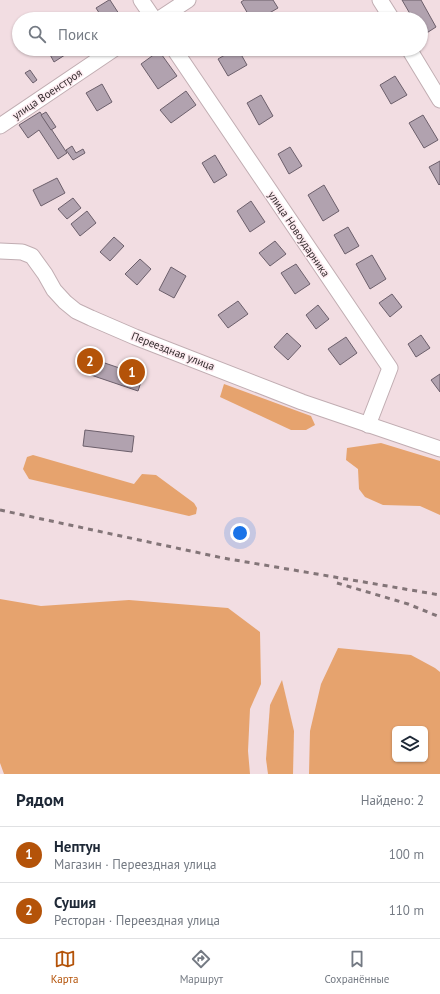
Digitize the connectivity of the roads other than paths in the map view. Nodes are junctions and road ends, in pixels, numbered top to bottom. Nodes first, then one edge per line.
1 (141, 0) edge
2 (188, 0) edge
3 (380, 0) edge
4 (149, 12) edge
5 (170, 12) edge
6 (388, 12) edge
7 (104, 56) edge
8 (179, 56) edge
9 (413, 56) edge
10 (440, 100) edge
11 (0, 126) edge
12 (0, 251) edge
13 (368, 425) junction
14 (440, 449) edge

1 - 4 street
2 - 5 street
3 - 6 street
7 - 11 street, улица Военстроя
8 - 13 street, улица Новоударника
9 - 10 street
12 - 13 street, Переездная улица
13 - 14 street, Переездная улица

